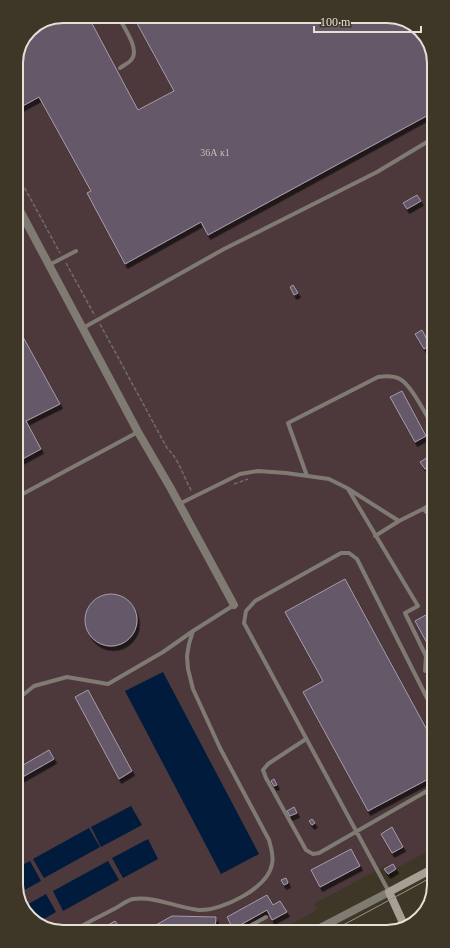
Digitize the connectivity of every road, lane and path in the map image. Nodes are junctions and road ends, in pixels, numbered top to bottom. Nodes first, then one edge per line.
1 (122, 23) edge
2 (120, 68) dead end
3 (427, 142) edge
4 (23, 185) edge
5 (23, 218) edge
6 (76, 251) dead end
7 (63, 258) junction
8 (49, 265) junction
9 (97, 320) junction
10 (82, 328) junction
11 (427, 418) edge
12 (138, 432) junction
13 (307, 476) junction
14 (249, 478) dead end
15 (229, 480) junction
16 (347, 488) junction
17 (197, 491) dead end
18 (23, 494) edge
19 (180, 504) junction
20 (427, 506) edge
21 (422, 509) junction
22 (427, 513) edge
23 (399, 521) junction
24 (375, 536) junction
25 (234, 605) joint
26 (193, 631) junction
27 (425, 671) dead end
28 (23, 694) edge
29 (427, 698) edge
30 (306, 739) junction
31 (427, 792) edge
32 (357, 832) junction
33 (427, 872) edge
34 (389, 892) junction
35 (266, 917) dead end
36 (404, 921) edge
37 (84, 925) edge
38 (252, 925) edge
39 (326, 925) edge

1 - 2 lane
3 - 9 lane
4 - 7 path
5 - 8 street
6 - 7 lane
7 - 8 lane
7 - 9 path
8 - 10 street
9 - 10 lane
9 - 17 path
10 - 12 street
11 - 13 lane
12 - 18 lane
12 - 19 street
13 - 15 lane
13 - 16 lane
14 - 15 path
15 - 19 lane
16 - 23 lane
16 - 24 lane
19 - 25 street
20 - 21 lane
21 - 22 lane
21 - 23 lane
23 - 24 lane
24 - 27 lane
25 - 26 lane
26 - 28 lane
26 - 37 lane
29 - 30 lane
30 - 32 lane
30 - 32 lane
31 - 32 lane
32 - 34 lane
33 - 34 main road
34 - 36 main road
34 - 39 street
35 - 38 lane

